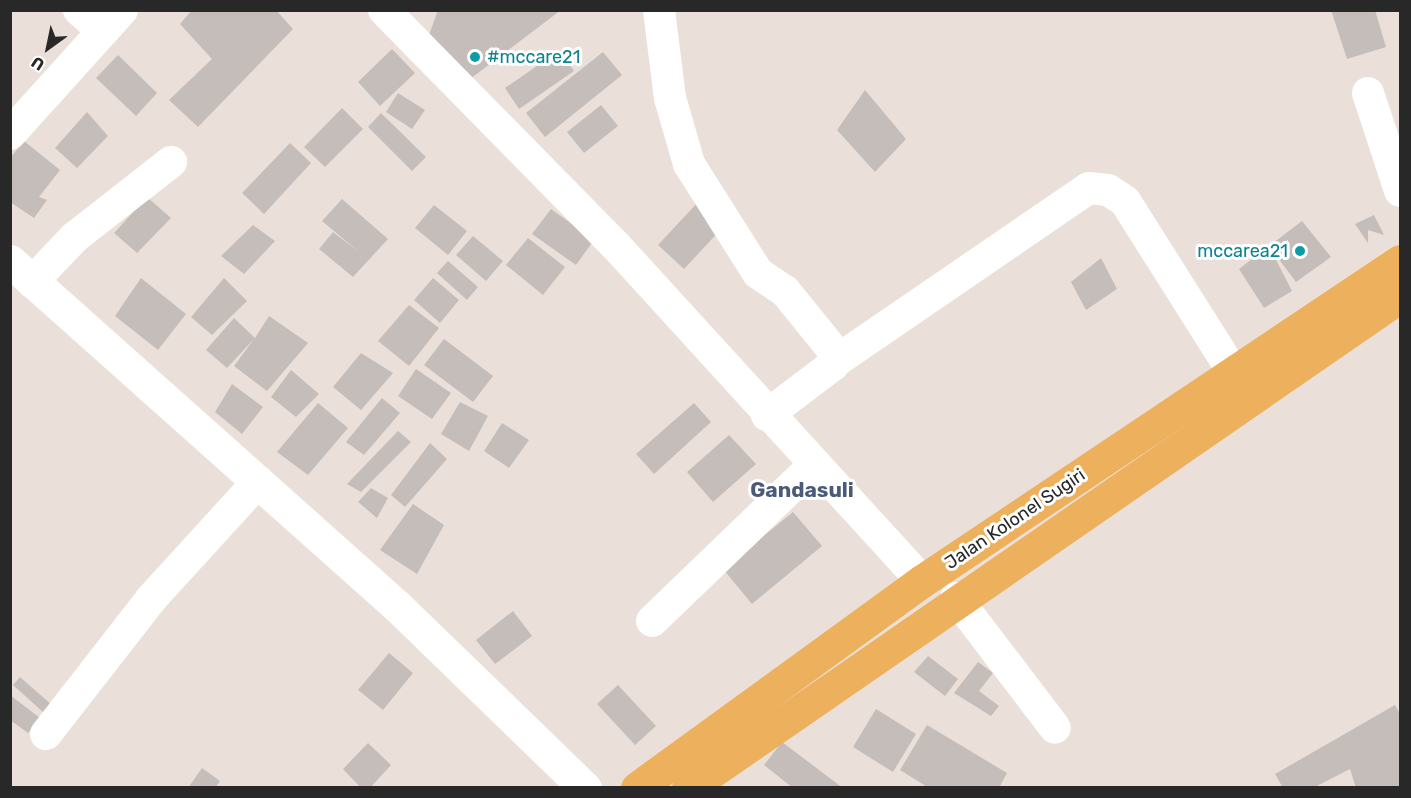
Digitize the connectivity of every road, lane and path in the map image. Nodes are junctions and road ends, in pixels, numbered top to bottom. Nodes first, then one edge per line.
1 (79, 10) edge
2 (384, 10) edge
3 (659, 10) edge
4 (112, 21) edge
5 (1368, 93) dead end
6 (10, 134) edge
7 (171, 162) dead end
8 (1401, 191) edge
9 (1401, 261) edge
10 (21, 272) edge
11 (1401, 296) edge
12 (836, 361) junction
13 (1233, 372) junction
14 (767, 415) junction
15 (812, 467) junction
16 (258, 482) junction
17 (967, 551) junction
18 (985, 578) junction
19 (922, 581) junction
20 (956, 598) junction
21 (652, 621) dead end
22 (1055, 728) dead end
23 (46, 734) dead end
24 (585, 788) edge
25 (637, 788) edge
26 (688, 788) edge

1 - 4 street
2 - 14 street
3 - 12 street
4 - 6 street
5 - 8 street
7 - 10 street
9 - 13 main road, Jalan Kolonel Sugiri
10 - 16 street
11 - 18 main road
12 - 13 street
12 - 14 street
13 - 17 main road, Jalan Kolonel Sugiri
14 - 15 street
15 - 19 street
15 - 21 street
16 - 23 street
16 - 24 street
17 - 18 main road
17 - 19 main road, Jalan Kolonel Sugiri
18 - 20 main road
19 - 25 main road, Jalan Kolonel Sugiri
20 - 22 street
20 - 26 main road

